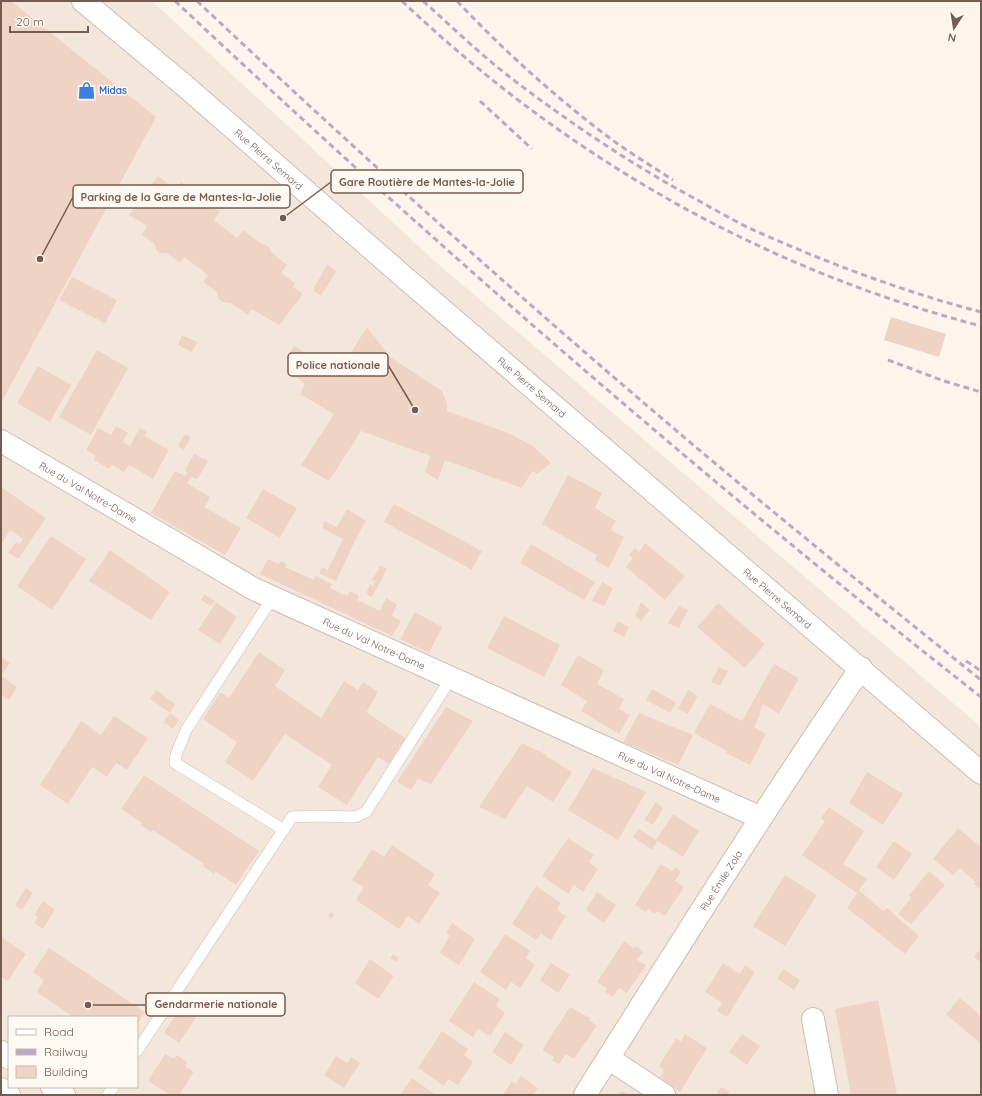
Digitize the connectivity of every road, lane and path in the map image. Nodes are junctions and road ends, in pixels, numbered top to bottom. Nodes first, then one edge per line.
1 (83, 1) edge
2 (1, 441) edge
3 (273, 597) junction
4 (861, 668) junction
5 (451, 678) junction
6 (981, 773) edge
7 (761, 818) junction
8 (284, 830) junction
9 (813, 1019) dead end
10 (138, 1049) edge
11 (608, 1058) junction
12 (54, 1088) edge
13 (1, 1089) edge
14 (9, 1095) edge
15 (64, 1095) edge
16 (585, 1095) edge
17 (664, 1095) edge
18 (827, 1095) edge

1 - 4 street, Rue Pierre Semard
2 - 3 street, Rue du Val Notre-Dame
3 - 5 street, Rue du Val Notre-Dame
3 - 8 lane
4 - 6 street, Rue Pierre Semard
4 - 7 street, Rue Émile Zola
5 - 7 street, Rue du Val Notre-Dame
5 - 8 lane
7 - 11 street, Rue Émile Zola
8 - 10 lane
9 - 18 street
11 - 16 street, Rue Émile Zola
11 - 17 street
12 - 15 street
13 - 14 street

